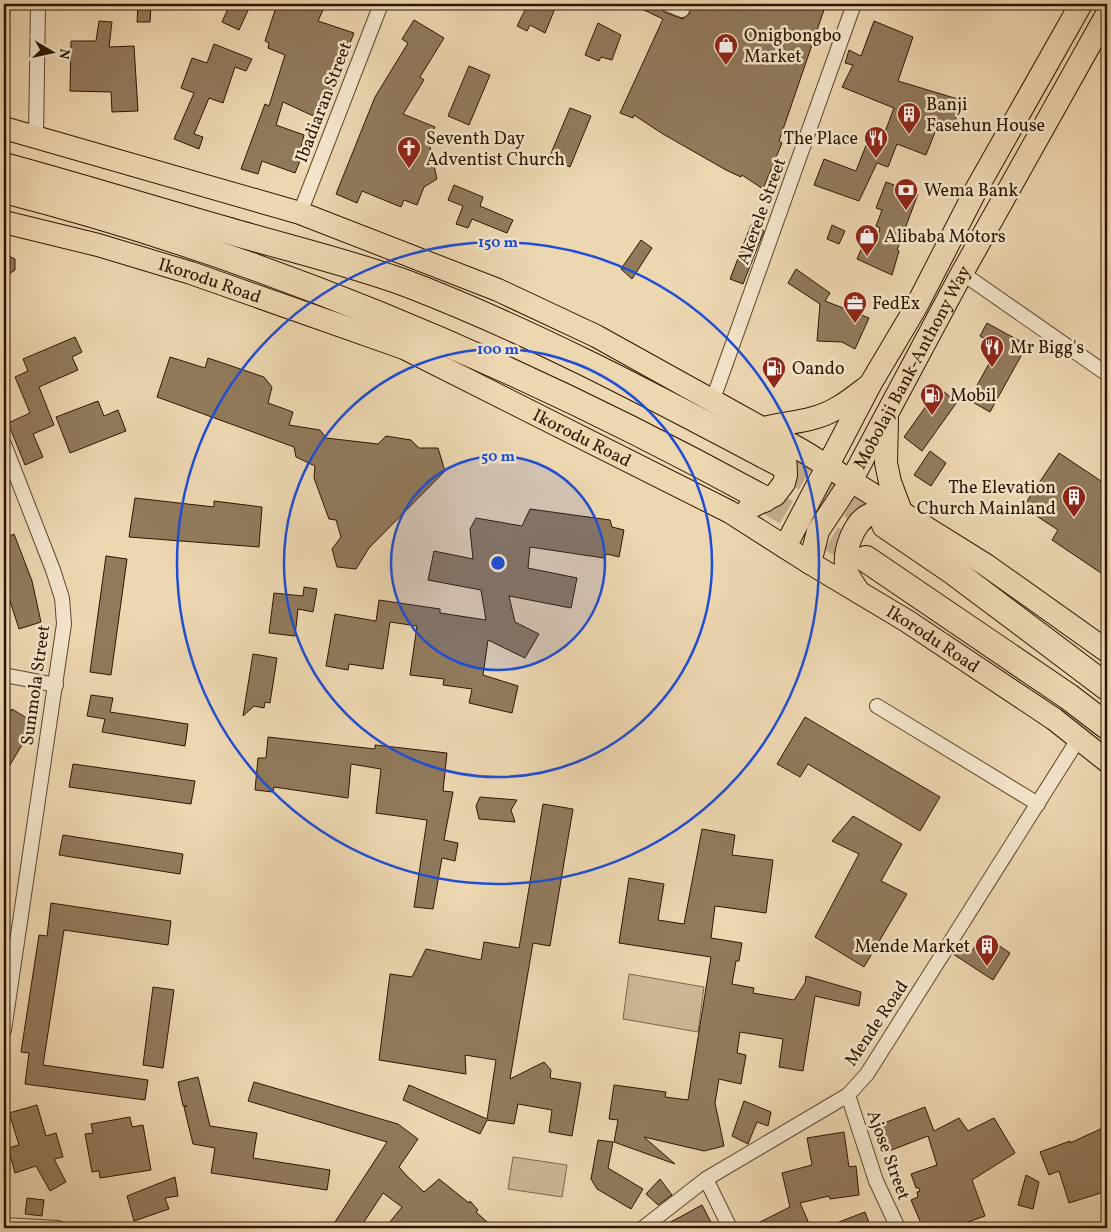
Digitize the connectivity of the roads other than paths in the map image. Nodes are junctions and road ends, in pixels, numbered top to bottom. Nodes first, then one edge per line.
1 (36, 4) edge
2 (381, 4) edge
3 (668, 4) edge
4 (854, 4) edge
5 (1081, 4) edge
6 (682, 10) dead end
7 (1107, 14) edge
8 (4, 128) edge
9 (36, 136) junction
10 (4, 166) edge
11 (4, 190) edge
12 (300, 213) junction
13 (4, 222) edge
14 (962, 273) junction
15 (1107, 374) edge
16 (871, 383) junction
17 (712, 402) junction
18 (887, 414) junction
19 (764, 428) junction
20 (4, 444) edge
21 (783, 465) tunnel mouth
22 (828, 467) junction
23 (851, 480) junction
24 (764, 499) tunnel mouth
25 (730, 512) junction
26 (893, 520) junction
27 (785, 547) junction
28 (866, 559) tunnel mouth
29 (810, 563) junction
30 (859, 592) junction
31 (1107, 651) edge
32 (4, 675) edge
33 (56, 685) junction
34 (1107, 687) edge
35 (877, 706) dead end
36 (1107, 726) edge
37 (1079, 738) junction
38 (1107, 761) edge
39 (1038, 804) junction
40 (7, 987) edge
41 (4, 1030) edge
42 (848, 1095) junction
43 (706, 1179) junction
44 (4, 1225) edge
45 (58, 1228) edge
46 (644, 1228) edge
47 (730, 1228) edge
48 (898, 1228) edge

1 - 9 street
2 - 12 street, Ibadiaran Street
3 - 6 street
4 - 17 street, Akerele Street
5 - 16 main road, Mobolaji Bank-Anthony Way
7 - 14 main road, Mobolaji Bank-Anthony Way
8 - 9 main road
9 - 12 main road
10 - 21 highway
11 - 24 highway, Ikorodu Road
12 - 17 main road
13 - 25 main road, Ikorodu Road
14 - 15 street
14 - 18 main road, Mobolaji Bank-Anthony Way
16 - 19 main road
16 - 22 main road, Mobolaji Bank-Anthony Way
17 - 19 main road
18 - 23 main road, Mobolaji Bank-Anthony Way
18 - 26 main road
19 - 22 main road
19 - 25 main road
20 - 33 street, Sunmola Street
22 - 23 main road
22 - 27 main road, Mobolaji Bank-Anthony Way
23 - 26 main road
23 - 29 main road, Mobolaji Bank-Anthony Way
25 - 27 main road, Ikorodu Road
26 - 30 main road
26 - 31 main road
26 - 34 highway
27 - 29 main road, Ikorodu Road
28 - 36 highway, Ikorodu Road
29 - 30 main road, Ikorodu Road
30 - 37 main road, Ikorodu Road
32 - 33 street
33 - 40 street, Sunmola Street
35 - 39 street
37 - 38 main road, Ikorodu Road
37 - 39 street, Mende Road
39 - 42 street, Mende Road
40 - 41 street, Sunmola Street
42 - 43 street, Mende Road
42 - 48 street, Ajose Street
43 - 46 street, Mende Road
43 - 47 street
44 - 45 street

